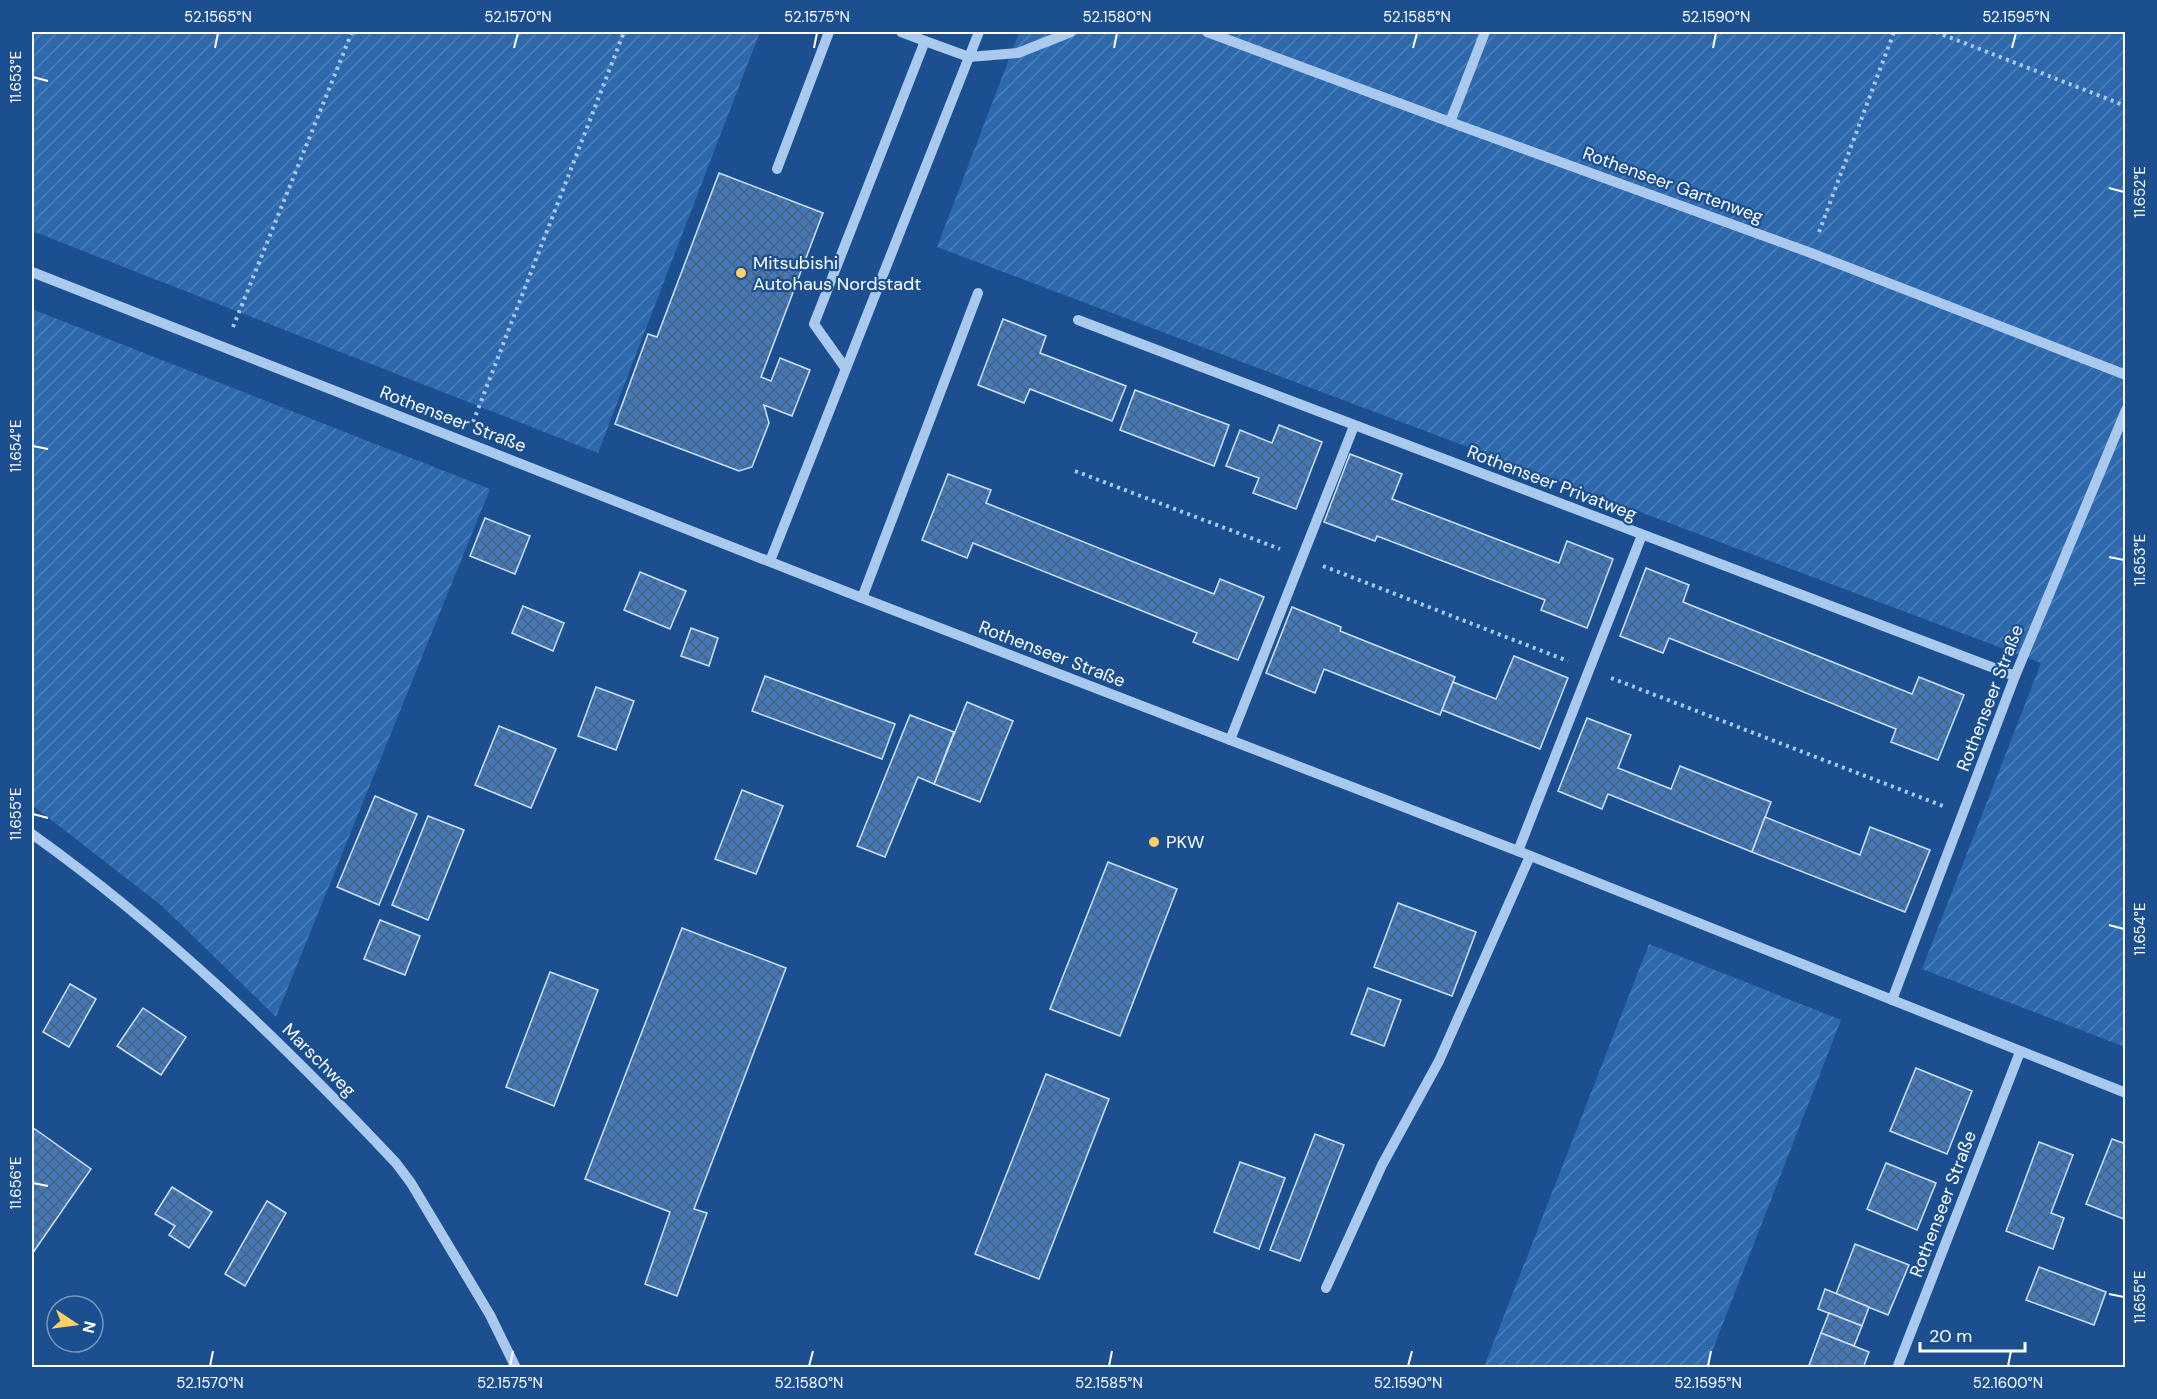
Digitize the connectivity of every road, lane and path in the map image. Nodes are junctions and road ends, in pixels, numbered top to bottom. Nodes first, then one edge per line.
1 (352, 32) edge
2 (624, 32) edge
3 (829, 32) edge
4 (901, 32) edge
5 (979, 32) edge
6 (1071, 32) edge
7 (1207, 32) edge
8 (1485, 32) edge
9 (1894, 32) edge
10 (1936, 32) edge
11 (925, 41) junction
12 (969, 57) junction
13 (2126, 106) edge
14 (1450, 122) junction
15 (777, 169) dead end
16 (1811, 253) junction
17 (32, 272) edge
18 (978, 293) dead end
19 (1078, 320) dead end
20 (225, 347) junction
21 (846, 369) junction
22 (2126, 375) edge
23 (2126, 410) edge
24 (1354, 426) junction
25 (465, 442) junction
26 (1075, 471) dead end
27 (1642, 535) junction
28 (1303, 558) junction
29 (770, 561) junction
30 (862, 598) junction
31 (1590, 669) junction
32 (2015, 676) junction
33 (1230, 740) junction
34 (1963, 814) junction
35 (32, 834) edge
36 (1518, 850) junction
37 (1530, 856) junction
38 (1892, 1000) junction
39 (2020, 1052) junction
40 (2126, 1093) edge
41 (1326, 1288) dead end
42 (516, 1368) edge
43 (1897, 1368) edge

1 - 20 path
2 - 25 path
3 - 15 street
4 - 11 street
5 - 12 street
6 - 12 street
7 - 14 street, Rothenseer Gartenweg
8 - 14 street
9 - 16 path
10 - 13 path
11 - 12 street
11 - 21 street
12 - 21 street
14 - 16 street, Rothenseer Gartenweg
16 - 22 street, Rothenseer Gartenweg
17 - 20 street, Rothenseer Straße
18 - 30 street
19 - 24 street, Rothenseer Privatweg
20 - 25 street, Rothenseer Straße
21 - 29 street
23 - 32 street, Rothenseer Straße
24 - 27 street, Rothenseer Privatweg
24 - 28 street
25 - 29 street, Rothenseer Straße
26 - 28 path
27 - 31 street
27 - 32 street, Rothenseer Privatweg
28 - 31 path
28 - 33 street
29 - 30 street, Rothenseer Straße
30 - 33 street, Rothenseer Straße
31 - 34 path
31 - 36 street
32 - 34 street, Rothenseer Straße
33 - 36 street, Rothenseer Straße
34 - 38 street, Rothenseer Straße
35 - 42 street, Marschweg
36 - 37 street, Rothenseer Straße
37 - 38 street, Rothenseer Straße
37 - 41 street
38 - 39 street, Rothenseer Straße
39 - 40 street, Rothenseer Straße
39 - 43 street, Rothenseer Straße

